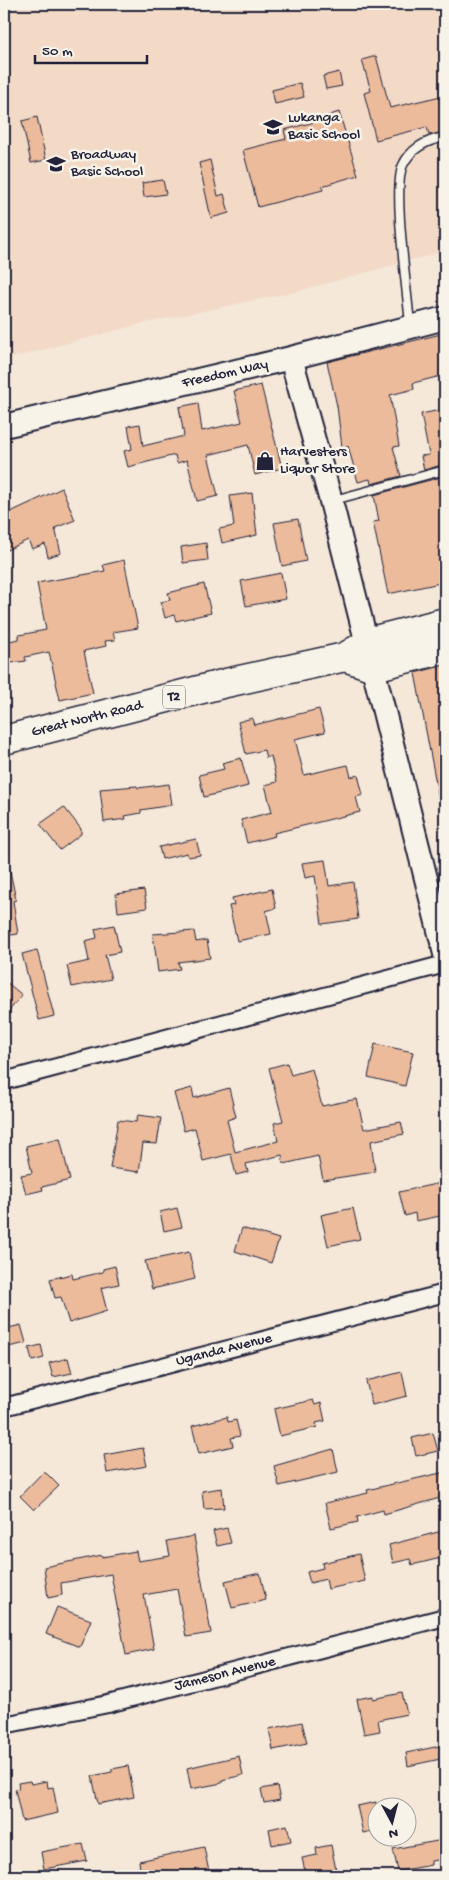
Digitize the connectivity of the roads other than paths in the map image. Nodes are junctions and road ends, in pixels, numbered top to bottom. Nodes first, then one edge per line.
1 (445, 137) edge
2 (445, 318) edge
3 (411, 327) junction
4 (291, 358) junction
5 (4, 426) edge
6 (445, 470) edge
7 (331, 501) junction
8 (445, 622) edge
9 (445, 649) edge
10 (362, 656) junction
11 (4, 740) edge
12 (445, 954) edge
13 (445, 964) edge
14 (4, 1081) edge
15 (445, 1293) edge
16 (4, 1406) edge
17 (445, 1617) edge
18 (4, 1725) edge

1 - 3 lane
2 - 3 main road, Freedom Way
3 - 4 main road, Freedom Way
4 - 5 main road, Freedom Way
4 - 7 main road
6 - 7 lane
7 - 10 main road
8 - 10 highway, Great North Road / T2
9 - 10 highway, Great North Road / T2
10 - 11 highway, Great North Road / T2
10 - 12 main road
13 - 14 street
15 - 16 street, Uganda Avenue
17 - 18 street, Jameson Avenue

